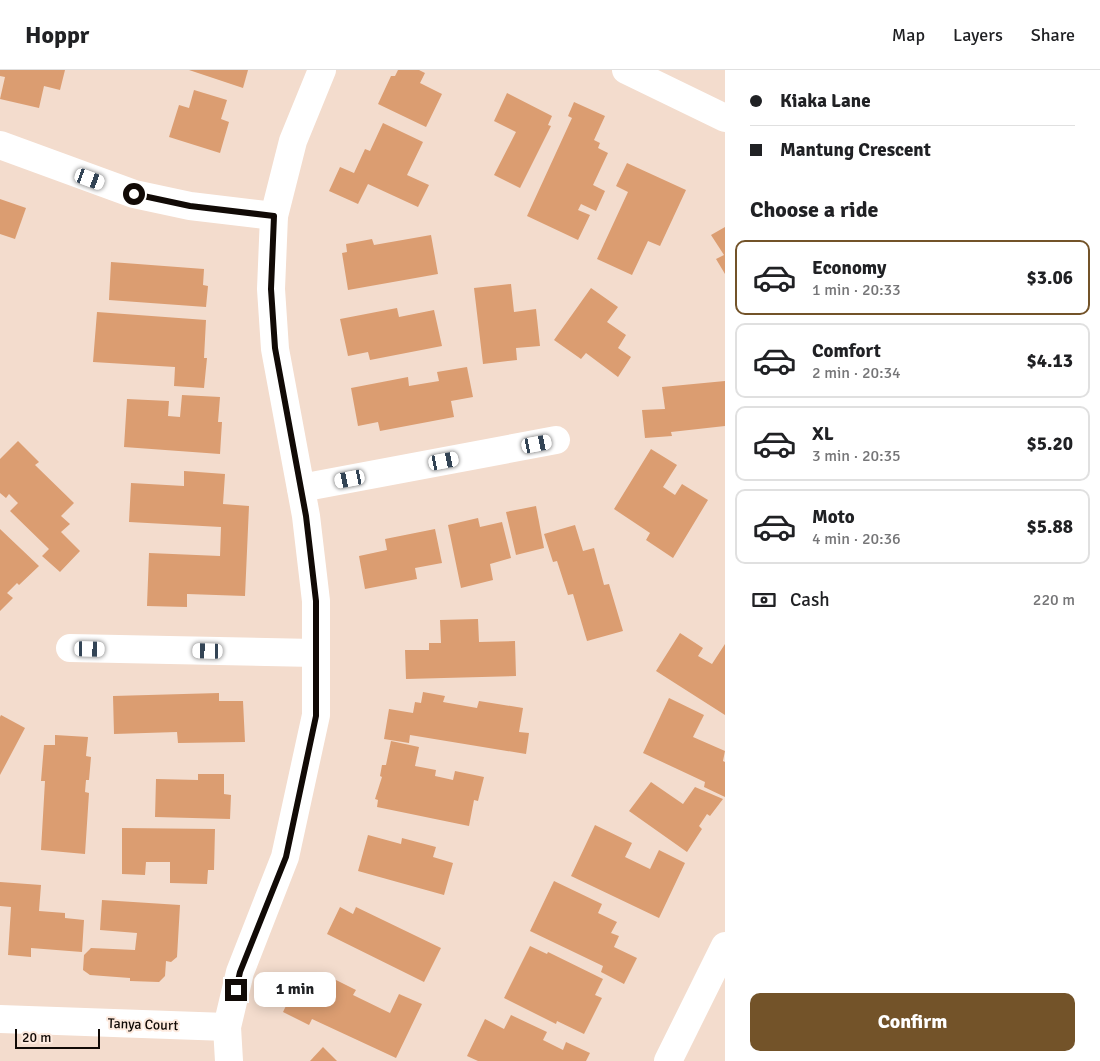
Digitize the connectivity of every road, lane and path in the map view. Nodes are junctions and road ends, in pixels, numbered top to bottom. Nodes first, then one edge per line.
1 (322, 70) edge
2 (626, 70) edge
3 (725, 118) edge
4 (0, 145) edge
5 (274, 216) junction
6 (556, 440) dead end
7 (301, 488) junction
8 (70, 648) dead end
9 (315, 653) junction
10 (725, 946) edge
11 (0, 1019) edge
12 (227, 1027) junction
13 (229, 1061) edge
14 (668, 1061) edge

1 - 5 street
2 - 3 street
4 - 5 street
5 - 7 street
6 - 7 street
7 - 9 street
8 - 9 street
9 - 12 street
10 - 14 street
11 - 12 street, Tanya Court
12 - 13 street

